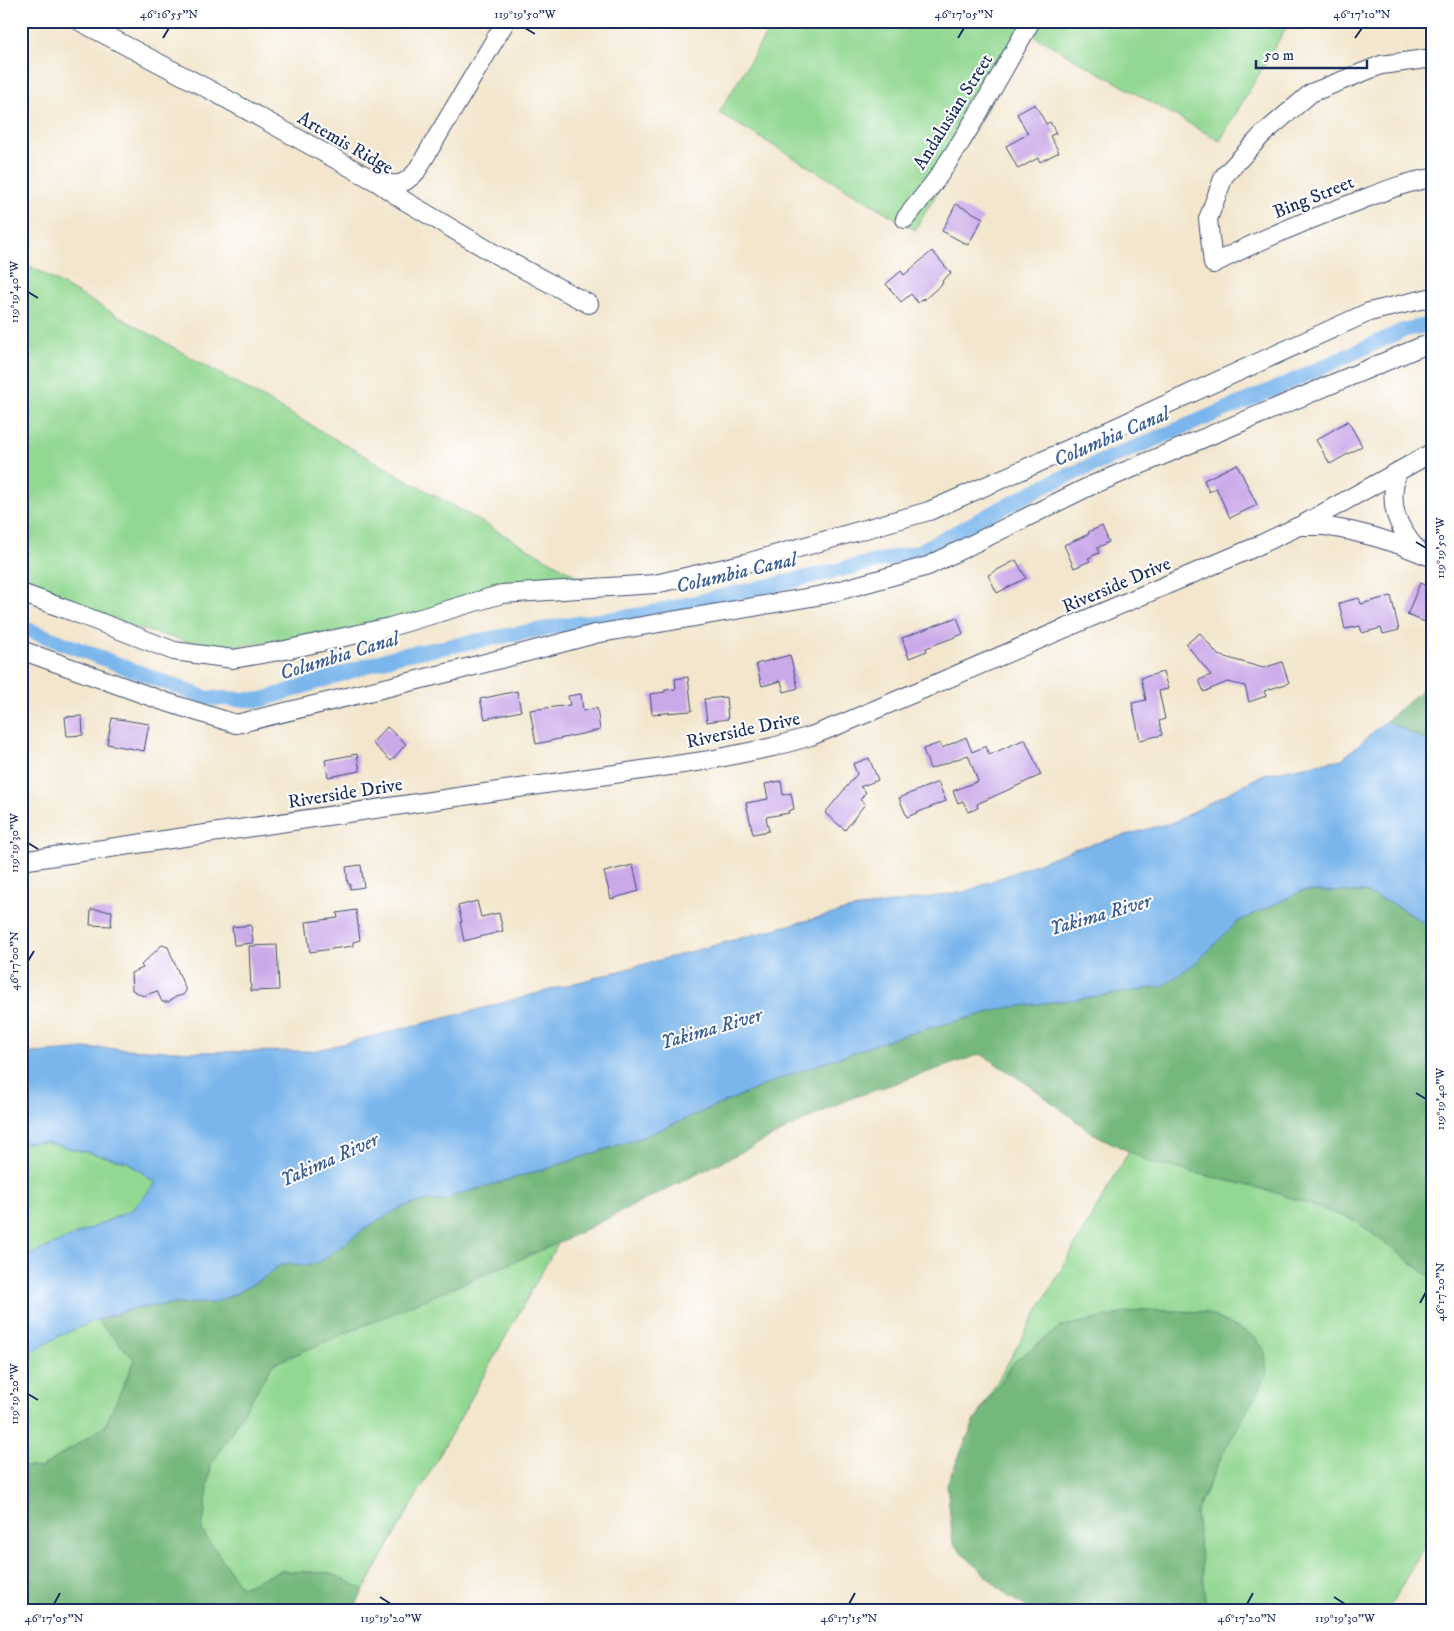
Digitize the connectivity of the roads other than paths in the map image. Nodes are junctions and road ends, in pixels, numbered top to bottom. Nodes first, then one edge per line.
1 (79, 21) edge
2 (506, 21) edge
3 (1030, 21) edge
4 (1433, 58) edge
5 (1433, 178) edge
6 (377, 182) junction
7 (905, 219) dead end
8 (1433, 297) edge
9 (589, 304) dead end
10 (1433, 344) edge
11 (1433, 452) edge
12 (1397, 472) junction
13 (1299, 526) junction
14 (1426, 556) edge
15 (21, 593) edge
16 (21, 650) edge
17 (21, 861) edge

1 - 6 street, Artemis Ridge
2 - 6 street
3 - 7 street, Andalusian Street
4 - 5 street, Bing Street
6 - 9 street, Artemis Ridge
8 - 15 street
10 - 16 street
11 - 12 street
12 - 13 street
12 - 14 street
13 - 14 street, Riverside Drive
13 - 17 street, Riverside Drive

